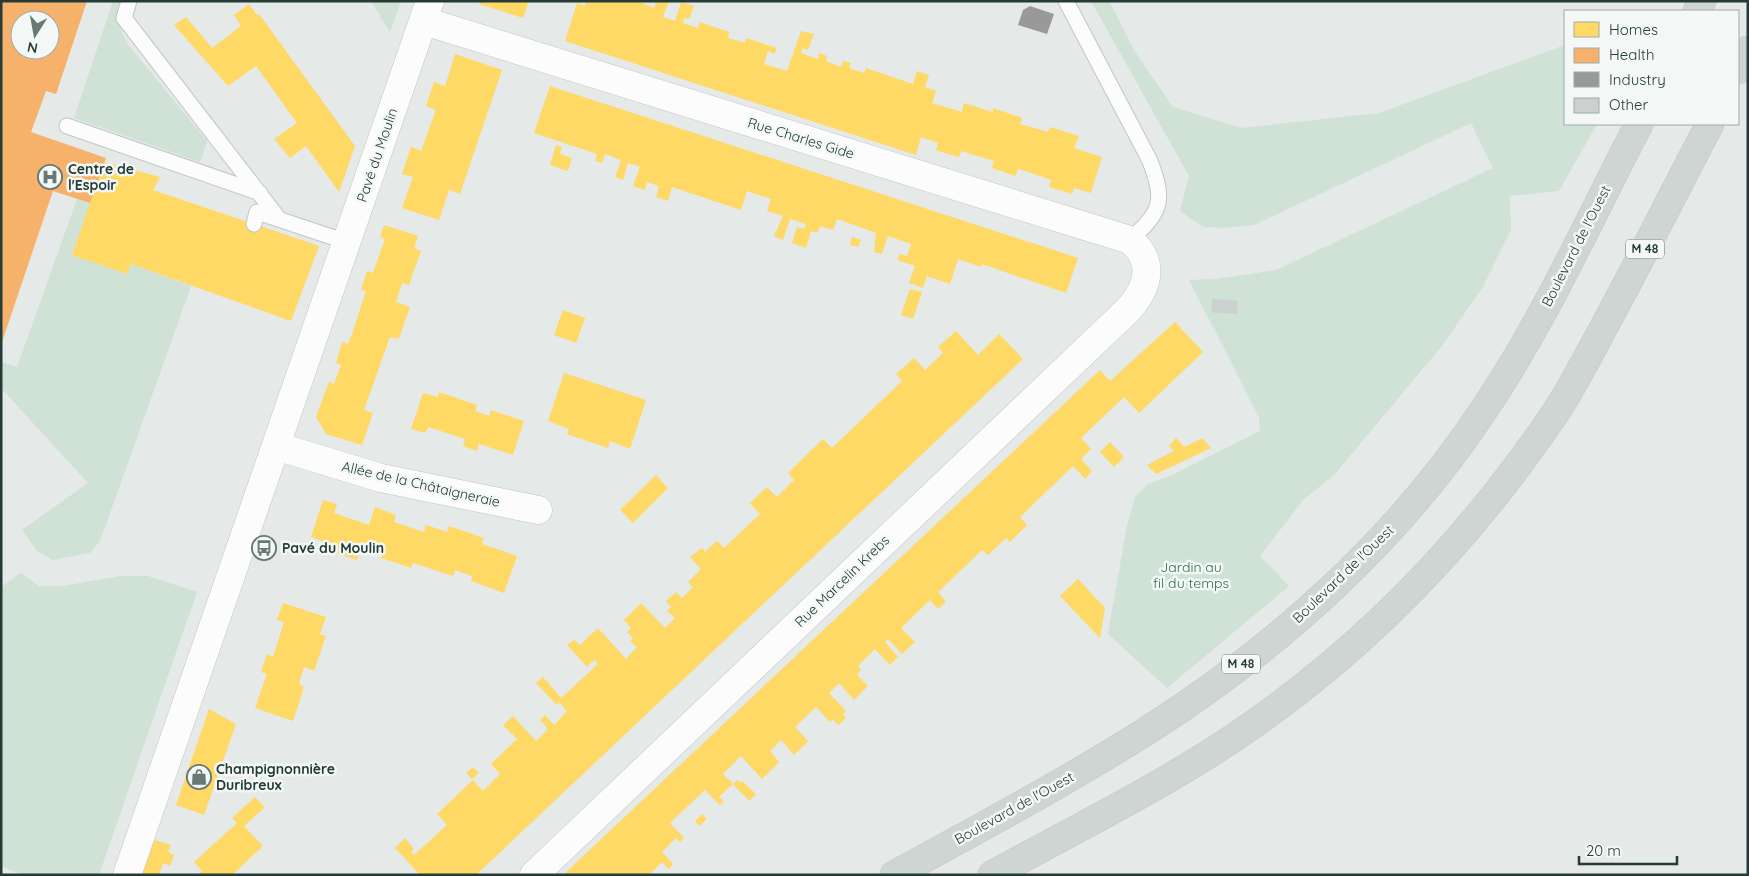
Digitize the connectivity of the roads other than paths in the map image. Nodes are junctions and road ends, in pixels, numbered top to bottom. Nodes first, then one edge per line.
1 (129, 1) edge
2 (1066, 1) edge
3 (427, 11) edge
4 (1748, 50) edge
5 (1739, 68) edge
6 (1638, 125) edge
7 (1709, 125) edge
8 (68, 126) dead end
9 (260, 193) junction
10 (279, 219) junction
11 (254, 224) dead end
12 (1130, 240) junction
13 (347, 242) junction
14 (276, 446) junction
15 (538, 510) dead end
16 (127, 875) edge
17 (534, 875) edge
18 (894, 875) edge
19 (992, 875) edge

1 - 9 lane
2 - 12 lane
3 - 12 street, Rue Charles Gide
3 - 13 street, Pavé du Moulin
4 - 5 main road
6 - 18 main road, Boulevard de l'Ouest / M 48
7 - 19 main road, M 48
8 - 9 lane
9 - 10 lane
10 - 11 lane
10 - 13 lane
12 - 17 street, Rue Marcelin Krebs
13 - 14 street, Pavé du Moulin
14 - 15 street, Allée de la Châtaigneraie
14 - 16 street, Pavé du Moulin

